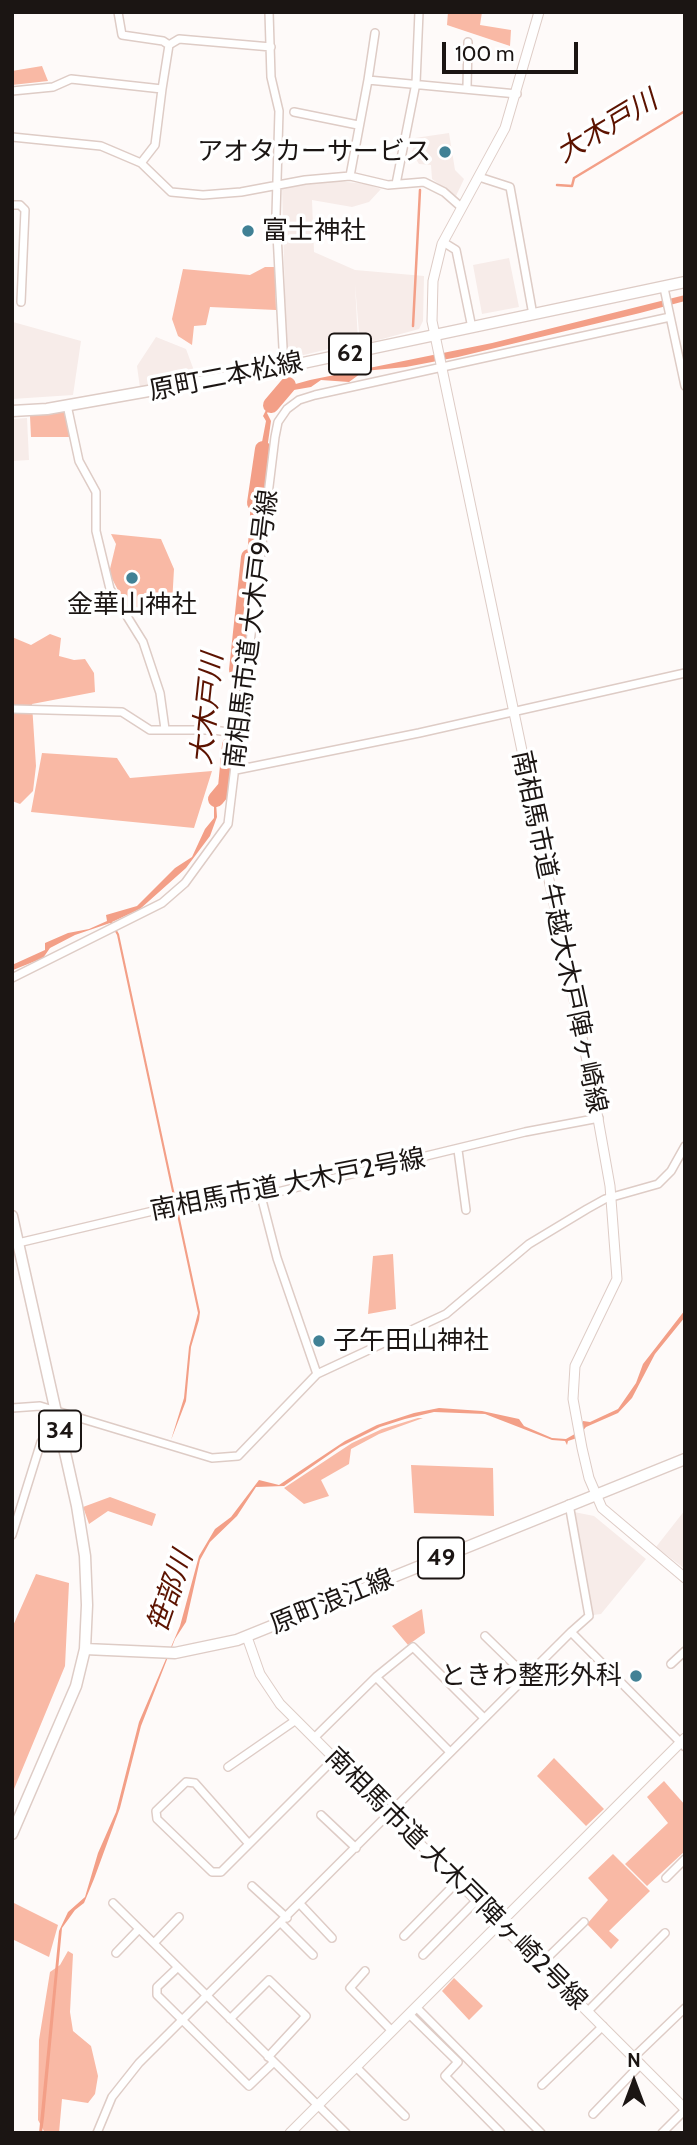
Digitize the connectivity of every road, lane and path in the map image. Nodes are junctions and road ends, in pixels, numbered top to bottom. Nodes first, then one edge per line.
1 (118, 12) edge
2 (269, 12) edge
3 (419, 12) edge
4 (539, 12) edge
5 (375, 33) dead end
6 (468, 42) dead end
7 (169, 45) junction
8 (271, 47) junction
9 (368, 80) junction
10 (416, 83) junction
11 (467, 87) junction
12 (162, 89) junction
13 (12, 91) edge
14 (517, 94) junction
15 (294, 112) dead end
16 (358, 125) junction
17 (12, 137) edge
18 (141, 163) junction
19 (350, 176) junction
20 (479, 177) junction
21 (396, 184) junction
22 (278, 185) junction
23 (12, 205) edge
24 (461, 207) junction
25 (443, 242) junction
26 (685, 282) edge
27 (664, 290) junction
28 (21, 302) dead end
29 (533, 315) junction
30 (670, 315) junction
31 (472, 328) junction
32 (434, 341) junction
33 (439, 366) junction
34 (284, 367) junction
35 (685, 386) edge
36 (67, 405) junction
37 (12, 411) edge
38 (685, 673) edge
39 (12, 709) edge
40 (513, 711) junction
41 (165, 729) junction
42 (240, 734) junction
43 (236, 770) junction
44 (12, 978) edge
45 (598, 1118) junction
46 (685, 1146) edge
47 (458, 1150) junction
48 (676, 1163) junction
49 (685, 1168) edge
50 (261, 1196) junction
51 (611, 1197) junction
52 (467, 1210) dead end
53 (12, 1216) edge
54 (18, 1243) junction
55 (317, 1374) junction
56 (12, 1408) edge
57 (55, 1412) junction
58 (41, 1442) dead end
59 (685, 1459) edge
60 (595, 1494) junction
61 (569, 1504) junction
62 (12, 1535) edge
63 (685, 1578) edge
64 (571, 1632) junction
65 (485, 1636) dead end
66 (247, 1637) junction
67 (85, 1649) junction
68 (685, 1651) edge
69 (671, 1664) dead end
70 (526, 1676) junction
71 (376, 1677) junction
72 (483, 1717) junction
73 (296, 1720) junction
74 (314, 1738) junction
75 (683, 1743) edge
76 (449, 1751) junction
77 (334, 1759) junction
78 (228, 1767) dead end
79 (390, 1813) junction
80 (321, 1815) dead end
81 (12, 1834) edge
82 (249, 1844) junction
83 (356, 1848) junction
84 (685, 1859) edge
85 (666, 1878) dead end
86 (458, 1881) junction
87 (251, 1886) dead end
88 (477, 1900) junction
89 (113, 1903) dead end
90 (300, 1905) junction
91 (179, 1917) dead end
92 (284, 1921) junction
93 (584, 1922) dead end
94 (500, 1923) junction
95 (139, 1929) junction
96 (665, 1933) dead end
97 (404, 1936) dead end
98 (332, 1938) dead end
99 (154, 1943) junction
100 (116, 1953) dead end
101 (313, 1955) dead end
102 (423, 1955) dead end
103 (541, 1964) junction
104 (177, 1968) junction
105 (365, 1971) dead end
106 (208, 1997) junction
107 (685, 2008) edge
108 (412, 2011) junction
109 (588, 2011) junction
110 (230, 2019) junction
111 (184, 2021) junction
112 (603, 2026) junction
113 (392, 2031) junction
114 (271, 2060) junction
115 (638, 2061) junction
116 (356, 2067) junction
117 (542, 2085) dead end
118 (317, 2106) junction
119 (685, 2109) edge
120 (593, 2114) dead end
121 (405, 2116) dead end
122 (97, 2133) edge
123 (290, 2133) edge
124 (346, 2133) edge
125 (501, 2133) edge
126 (541, 2133) edge
127 (662, 2133) edge

1 - 7 street
2 - 8 street
3 - 10 street
4 - 14 street, 南相馬市道 牛越大木戸陣ヶ崎線
5 - 9 street
6 - 11 street
7 - 8 street
7 - 12 street
8 - 22 street
9 - 10 street
9 - 16 street
10 - 11 street
10 - 21 street
11 - 14 street
12 - 13 street
12 - 18 street
14 - 20 street, 南相馬市道 牛越大木戸陣ヶ崎線
15 - 16 street
16 - 19 street
17 - 18 street
18 - 22 street
19 - 21 street
19 - 22 street
20 - 24 street, 南相馬市道 牛越大木戸陣ヶ崎線
20 - 29 street
21 - 24 street
22 - 34 street
23 - 28 street
24 - 25 street, 南相馬市道 牛越大木戸陣ヶ崎線
25 - 31 street
25 - 32 street, 南相馬市道 牛越大木戸陣ヶ崎線
26 - 27 main road, 原町二本松線 / 62
27 - 29 main road, 原町二本松線 / 62
27 - 30 street
29 - 31 main road, 原町二本松線 / 62
30 - 33 street, 南相馬市道 大木戸9号線
30 - 35 street
31 - 32 main road, 原町二本松線 / 62
32 - 33 street, 南相馬市道 牛越大木戸陣ヶ崎線
32 - 34 main road, 原町二本松線 / 62
33 - 40 street, 南相馬市道 牛越大木戸陣ヶ崎線
33 - 42 street, 南相馬市道 大木戸9号線
34 - 36 main road, 原町二本松線 / 62
36 - 37 main road, 原町二本松線 / 62
36 - 41 street
38 - 40 street
39 - 41 street
40 - 43 street
40 - 45 street, 南相馬市道 牛越大木戸陣ヶ崎線
41 - 42 street
42 - 43 street, 南相馬市道 大木戸9号線
43 - 44 street, 南相馬市道 大木戸9号線
45 - 47 street, 南相馬市道 大木戸2号線
45 - 51 street, 南相馬市道 牛越大木戸陣ヶ崎線
46 - 48 street
47 - 50 street, 南相馬市道 大木戸2号線
47 - 52 street
48 - 49 street
48 - 51 street
50 - 54 street, 南相馬市道 大木戸2号線
50 - 55 street
51 - 55 street
51 - 60 street, 南相馬市道 牛越大木戸陣ヶ崎線
53 - 54 main road, 34
54 - 57 main road, 34
55 - 57 street
56 - 57 street
57 - 67 main road, 34
58 - 62 street
59 - 60 main road, 原町浪江線 / 49
60 - 61 main road, 原町浪江線 / 49
60 - 63 street, 南相馬市道 牛越大木戸陣ヶ崎線
61 - 64 street
61 - 66 main road, 原町浪江線 / 49
64 - 70 street
64 - 75 street
65 - 70 street
66 - 67 main road, 原町浪江線 / 49
66 - 73 street, 南相馬市道 大木戸陣ヶ崎2号線
67 - 81 main road, 34
68 - 69 street
70 - 72 street
71 - 72 street
71 - 74 street
71 - 76 street
72 - 76 street
73 - 74 street, 南相馬市道 大木戸陣ヶ崎2号線
73 - 78 street
74 - 77 street, 南相馬市道 大木戸陣ヶ崎2号線
75 - 94 street
76 - 79 street
77 - 79 street, 南相馬市道 大木戸陣ヶ崎2号線
77 - 82 street
79 - 83 street
79 - 86 street, 南相馬市道 大木戸陣ヶ崎2号線
80 - 83 street
82 - 82 street
83 - 90 street
84 - 85 street
86 - 88 street, 南相馬市道 大木戸陣ヶ崎2号線
86 - 97 street
87 - 92 street
88 - 94 street, 南相馬市道 大木戸陣ヶ崎2号線
88 - 102 street
89 - 95 street
90 - 92 street
90 - 98 street
91 - 99 street
92 - 101 street
92 - 106 street
93 - 103 street
94 - 103 street, 南相馬市道 大木戸陣ヶ崎2号線
94 - 108 street
95 - 99 street
95 - 100 street
96 - 109 street
99 - 104 street
103 - 109 street, 南相馬市道 大木戸陣ヶ崎2号線
104 - 106 street
104 - 111 street
105 - 113 street
106 - 110 street
106 - 111 street
107 - 115 street
108 - 113 street
108 - 125 street
108 - 126 street
109 - 112 street, 南相馬市道 大木戸陣ヶ崎2号線
110 - 114 street
110 - 114 street
111 - 114 street
111 - 122 street
112 - 115 street, 南相馬市道 大木戸陣ヶ崎2号線
112 - 117 street
113 - 116 street
114 - 118 street
115 - 119 street, 南相馬市道 大木戸陣ヶ崎2号線
115 - 120 street
116 - 118 street
116 - 121 street
118 - 123 street
118 - 124 street
119 - 127 street

